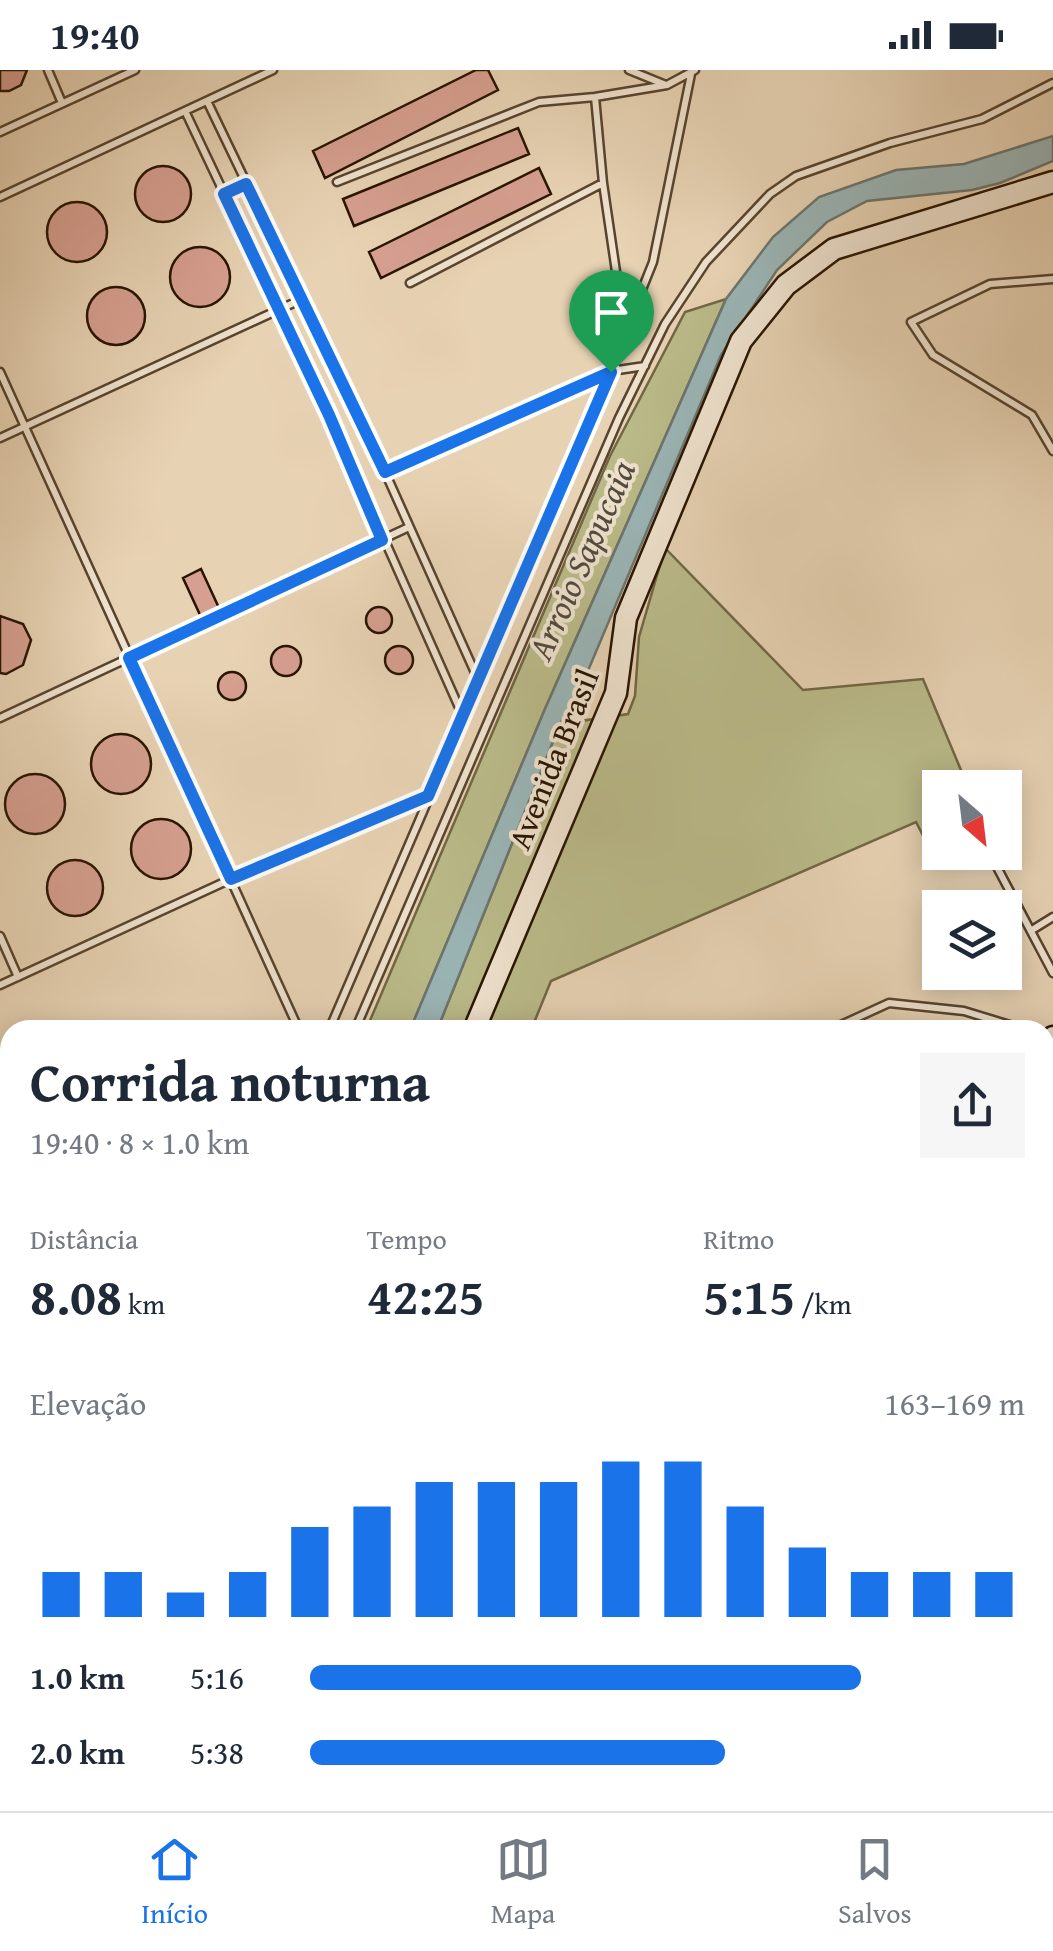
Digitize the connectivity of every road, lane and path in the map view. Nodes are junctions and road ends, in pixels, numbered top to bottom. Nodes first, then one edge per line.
1 (48, 70) edge
2 (109, 70) edge
3 (135, 70) edge
4 (272, 70) edge
5 (629, 70) edge
6 (675, 70) edge
7 (693, 71) edge
8 (680, 78) junction
9 (113, 79) junction
10 (1053, 83) edge
11 (667, 85) junction
12 (595, 97) junction
13 (208, 103) junction
14 (62, 104) junction
15 (186, 113) junction
16 (0, 132) edge
17 (337, 182) dead end
18 (1053, 182) edge
19 (603, 183) junction
20 (246, 184) junction
21 (224, 194) junction
22 (0, 197) edge
23 (1053, 278) edge
24 (410, 284) dead end
25 (300, 300) junction
26 (276, 311) junction
27 (625, 333) junction
28 (644, 366) junction
29 (0, 372) edge
30 (611, 372) junction
31 (26, 427) junction
32 (0, 438) edge
33 (1053, 451) edge
34 (385, 472) junction
35 (409, 527) junction
36 (382, 540) junction
37 (129, 658) junction
38 (478, 678) junction
39 (462, 714) junction
40 (0, 718) edge
41 (428, 796) junction
42 (999, 870) edge
43 (231, 879) junction
44 (1053, 917) edge
45 (1032, 930) junction
46 (0, 936) edge
47 (1053, 972) edge
48 (18, 977) junction
49 (0, 984) edge
50 (294, 1020) edge
51 (333, 1020) edge
52 (359, 1020) edge
53 (478, 1020) edge
54 (852, 1020) edge
55 (993, 1020) edge

1 - 14 lane
2 - 9 lane
3 - 9 lane
4 - 13 lane
5 - 11 lane
6 - 8 lane
7 - 8 lane
7 - 27 lane
8 - 11 lane
9 - 14 lane
10 - 28 lane
11 - 12 lane
12 - 17 lane
12 - 19 lane
13 - 15 lane
13 - 20 lane
14 - 16 lane
15 - 21 lane
15 - 22 lane
18 - 53 main road, Avenida Brasil
19 - 24 lane
19 - 27 lane
20 - 21 lane
20 - 25 lane
21 - 26 lane
23 - 33 lane
25 - 26 lane
25 - 34 lane
26 - 31 lane
26 - 36 lane
27 - 30 lane
28 - 30 lane
28 - 52 lane
29 - 31 lane
30 - 34 lane
30 - 38 lane
31 - 32 lane
31 - 37 lane
34 - 35 lane
35 - 36 lane
35 - 38 lane
36 - 37 lane
36 - 39 lane
37 - 40 lane
37 - 43 lane
38 - 39 lane
39 - 41 lane
41 - 43 lane
41 - 51 lane
42 - 45 lane
43 - 48 lane
43 - 50 lane
44 - 45 lane
45 - 47 lane
46 - 48 lane
48 - 49 lane
54 - 55 lane

